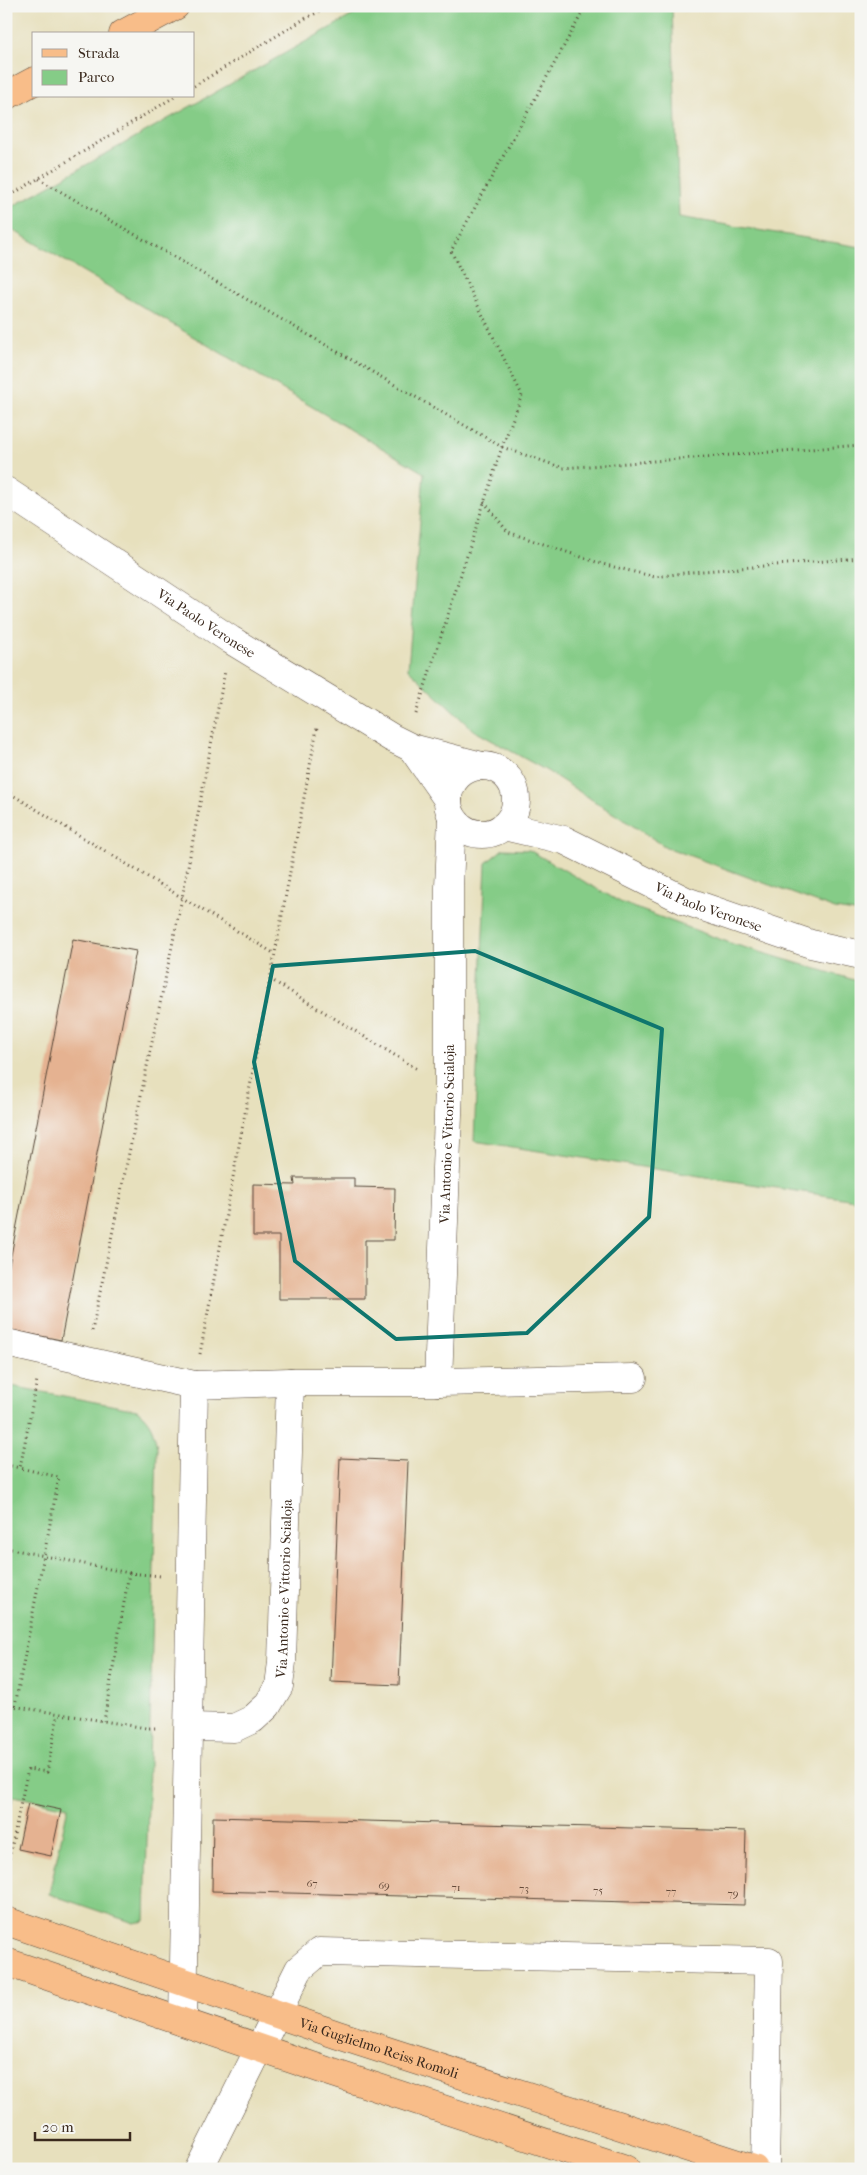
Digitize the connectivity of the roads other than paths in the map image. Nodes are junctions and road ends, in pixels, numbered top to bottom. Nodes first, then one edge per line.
1 (175, 6) edge
2 (127, 32) edge
3 (32, 82) edge
4 (6, 96) edge
5 (6, 491) edge
6 (412, 748) junction
7 (482, 766) junction
8 (515, 796) junction
9 (450, 808) junction
10 (492, 830) junction
11 (564, 840) junction
12 (449, 887) junction
13 (861, 955) edge
14 (6, 1343) edge
15 (633, 1378) dead end
16 (290, 1382) junction
17 (438, 1382) junction
18 (194, 1385) junction
19 (189, 1727) junction
20 (6, 1921) edge
21 (6, 1962) edge
22 (184, 1983) junction
23 (277, 2014) junction
24 (183, 2022) junction
25 (260, 2048) junction
26 (199, 2169) edge
27 (626, 2169) edge
28 (754, 2169) edge
29 (765, 2169) edge

1 - 2 main road
3 - 4 main road
5 - 6 street, Via Paolo Veronese
6 - 7 street, Via Paolo Veronese
6 - 9 street, Via Paolo Veronese
7 - 8 street
7 - 9 street
8 - 10 street
8 - 11 street, Via Paolo Veronese
9 - 10 street
9 - 12 street, Via Antonio e Vittorio Scialoja
10 - 11 street, Via Paolo Veronese
10 - 12 street
11 - 13 street, Via Paolo Veronese
12 - 17 street, Via Antonio e Vittorio Scialoja
14 - 18 street
15 - 17 street
16 - 17 street
16 - 18 street
16 - 19 street, Via Antonio e Vittorio Scialoja
18 - 19 street
19 - 22 street
20 - 22 main road, Via Guglielmo Reiss Romoli
21 - 24 main road
22 - 23 main road, Via Guglielmo Reiss Romoli
22 - 24 street
23 - 25 street
23 - 28 main road, Via Guglielmo Reiss Romoli
23 - 29 street
24 - 25 main road
25 - 26 street
25 - 27 main road

